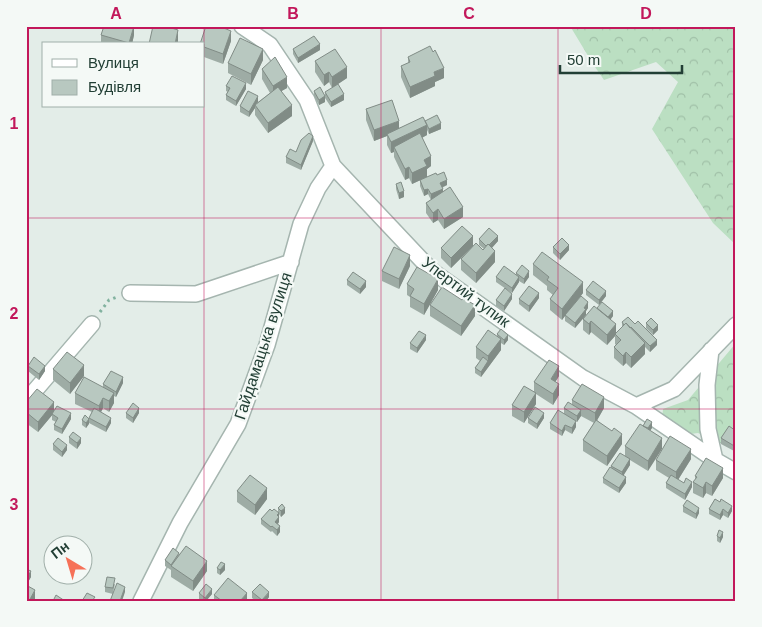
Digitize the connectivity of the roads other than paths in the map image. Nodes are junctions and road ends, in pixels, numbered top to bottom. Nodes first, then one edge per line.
1 (242, 26) edge
2 (333, 166) junction
3 (291, 262) junction
4 (130, 293) road end
5 (92, 324) road end
6 (736, 325) edge
7 (711, 350) junction
8 (26, 401) edge
9 (636, 406) junction
10 (715, 460) junction
11 (736, 472) edge
12 (141, 601) edge

1 - 2 street, Упертий тупик
2 - 3 street, Гайдамацька вулиця
2 - 9 street, Упертий тупик
3 - 4 street
3 - 12 street, Гайдамацька вулиця
5 - 8 street
6 - 7 street
7 - 9 street
7 - 10 street
9 - 10 street, Упертий тупик
10 - 11 street, Упертий тупик

